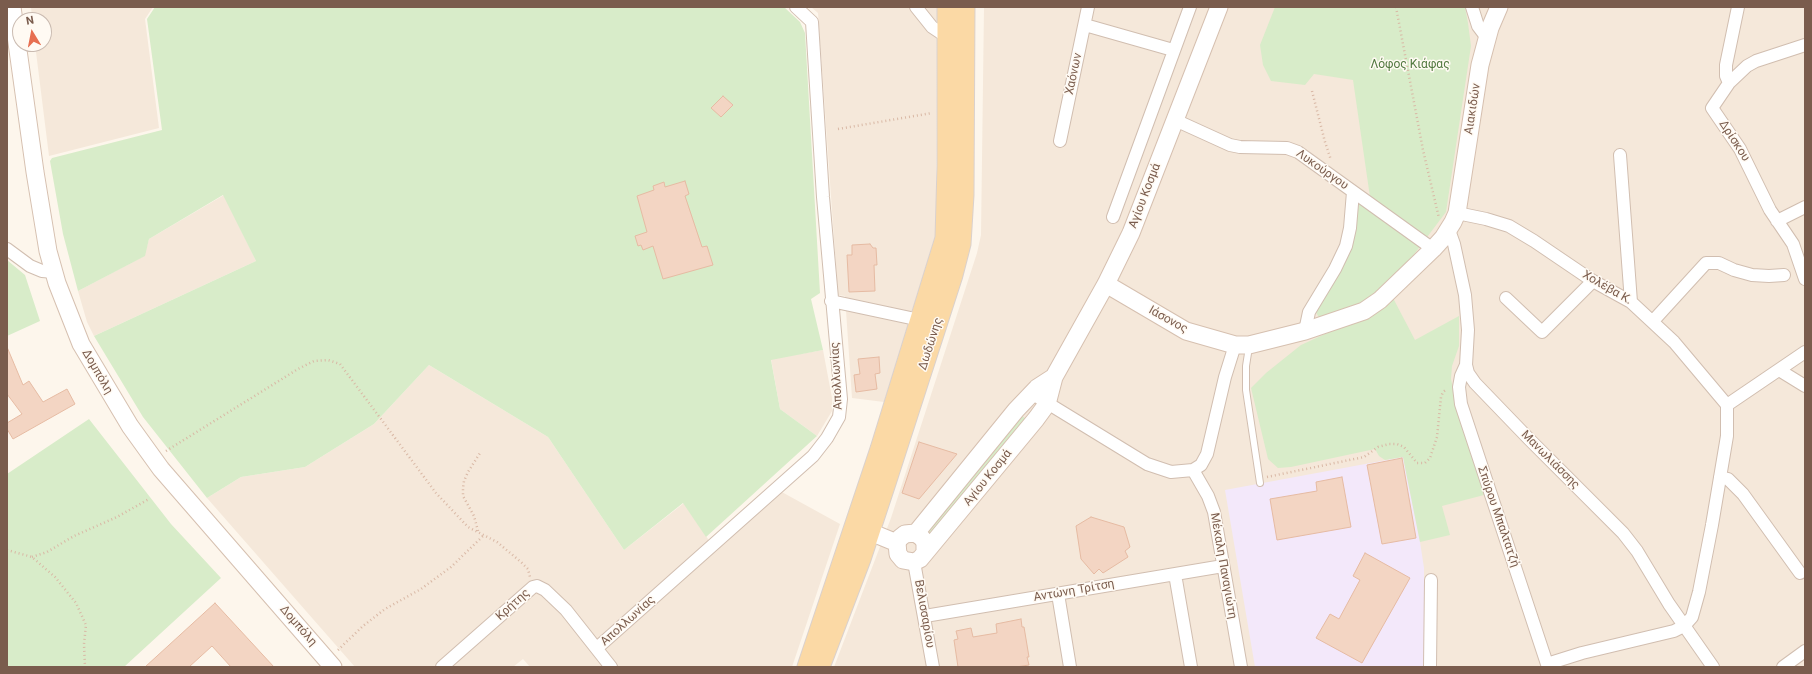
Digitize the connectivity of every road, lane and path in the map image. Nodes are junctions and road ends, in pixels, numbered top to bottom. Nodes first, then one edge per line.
1 (12, 7) edge
2 (796, 7) edge
3 (916, 7) edge
4 (947, 7) edge
5 (965, 7) edge
6 (1088, 7) edge
7 (1190, 7) edge
8 (1219, 7) edge
9 (1396, 7) edge
10 (1472, 7) edge
11 (1499, 7) edge
12 (1738, 7) edge
13 (1085, 26) junction
14 (946, 36) junction
15 (1487, 38) junction
16 (1805, 45) edge
17 (1173, 50) junction
18 (1729, 83) junction
19 (1312, 91) dead end
20 (923, 115) dead end
21 (1175, 120) junction
22 (838, 129) dead end
23 (1060, 141) dead end
24 (1620, 155) dead end
25 (1333, 178) junction
26 (1353, 192) junction
27 (1805, 207) edge
28 (1457, 213) junction
29 (1113, 217) dead end
30 (1777, 221) junction
31 (1449, 230) junction
32 (7, 249) edge
33 (1433, 249) junction
34 (54, 272) junction
35 (1784, 275) dead end
36 (1805, 279) edge
37 (1593, 281) junction
38 (1106, 284) junction
39 (1506, 298) dead end
40 (831, 301) junction
41 (1631, 302) junction
42 (920, 320) junction
43 (1653, 321) junction
44 (1305, 330) junction
45 (1242, 345) junction
46 (1805, 352) edge
47 (1466, 365) junction
48 (1779, 370) junction
49 (1054, 377) junction
50 (1805, 386) edge
51 (1459, 387) junction
52 (1031, 394) junction
53 (1047, 404) junction
54 (1727, 405) junction
55 (480, 453) dead end
56 (153, 458) junction
57 (1193, 470) junction
58 (1720, 477) junction
59 (1259, 481) joint
60 (149, 498) dead end
61 (862, 529) junction
62 (478, 532) junction
63 (916, 533) junction
64 (484, 535) junction
65 (897, 543) junction
66 (7, 550) edge
67 (32, 557) junction
68 (919, 557) junction
69 (1223, 566) junction
70 (1175, 574) junction
71 (1800, 574) dead end
72 (1431, 580) dead end
73 (533, 587) junction
74 (1058, 594) junction
75 (925, 616) junction
76 (1682, 627) junction
77 (597, 648) junction
78 (1805, 651) edge
79 (330, 664) edge
80 (1548, 665) edge
81 (85, 667) edge
82 (442, 667) edge
83 (611, 667) edge
84 (807, 667) edge
85 (820, 667) edge
86 (933, 667) edge
87 (1070, 667) edge
88 (1191, 667) edge
89 (1241, 667) edge
90 (1430, 667) edge
91 (1713, 667) edge
92 (1783, 667) edge

1 - 34 street, Δομπόλη
2 - 40 street, Απολλωνίας
3 - 14 street
4 - 14 main road, Δωδώνης
5 - 61 main road, Δωδώνης
6 - 13 street, Χαόνων
7 - 17 street
8 - 21 street, Αγίου Κοσμά
9 - 31 path
10 - 15 street
11 - 15 street, Αιακιδών
12 - 18 street
13 - 17 street
13 - 23 street, Χαόνων
14 - 42 main road, Δωδώνης
15 - 28 street, Αιακιδών
16 - 18 street, Δρίσκου
17 - 29 street
18 - 30 street, Δρίσκου
19 - 25 path
20 - 22 path
21 - 25 street, Λυκούργου
21 - 38 street, Αγίου Κοσμά
24 - 41 street
25 - 26 street, Λυκούργου
26 - 33 street, Λυκούργου
26 - 44 street
27 - 30 street
28 - 31 street, Αιακιδών
28 - 37 street, Χολέβα Κ.
30 - 36 street, Δρίσκου
31 - 33 street, Αιακιδών
31 - 47 street
32 - 34 street
33 - 44 street, Αιακιδών
34 - 56 street, Δομπόλη
35 - 43 street
37 - 39 street
37 - 41 street, Χολέβα Κ.
38 - 45 street, Ιάσονος
38 - 49 street, Αγίου Κοσμά
40 - 42 street
40 - 77 street, Απολλωνίας
41 - 43 street, Χολέβα Κ.
42 - 61 main road, Δωδώνης
43 - 54 street, Χολέβα Κ.
44 - 45 street, Αιακιδών
45 - 57 street
45 - 59 lane
46 - 48 street
47 - 51 street, Σπύρου Μπαλτατζή
47 - 76 street, Μανωλιάσσης
48 - 50 street
48 - 54 street
49 - 52 street, Αγίου Κοσμά
49 - 53 street, Αγίου Κοσμά
51 - 59 path
51 - 80 street, Σπύρου Μπαλτατζή
52 - 53 street
52 - 63 street, Αγίου Κοσμά
53 - 57 street
53 - 68 street, Αγίου Κοσμά
54 - 58 street
55 - 62 path
56 - 62 path
56 - 79 street, Δομπόλη
57 - 69 street, Μέκαλη Παναγιώτη
58 - 71 street
58 - 76 street
60 - 67 path
61 - 65 street
61 - 84 main road, Δωδώνης
61 - 85 main road, Δωδώνης
62 - 64 path
63 - 65 street
63 - 68 street
64 - 73 path
64 - 79 path
65 - 68 street
66 - 67 path
67 - 81 path
68 - 75 street, Βελισσαρίου
69 - 70 street, Αντώνη Τρίτση
69 - 89 street, Μέκαλη Παναγιώτη
70 - 74 street, Αντώνη Τρίτση
70 - 88 street
72 - 90 street
73 - 77 street, Κρήτης
73 - 82 street, Κρήτης
74 - 75 street, Αντώνη Τρίτση
74 - 87 street
75 - 86 street, Βελισσαρίου
76 - 80 street
76 - 91 street, Μανωλιάσσης
77 - 83 street, Κρήτης
78 - 92 street

